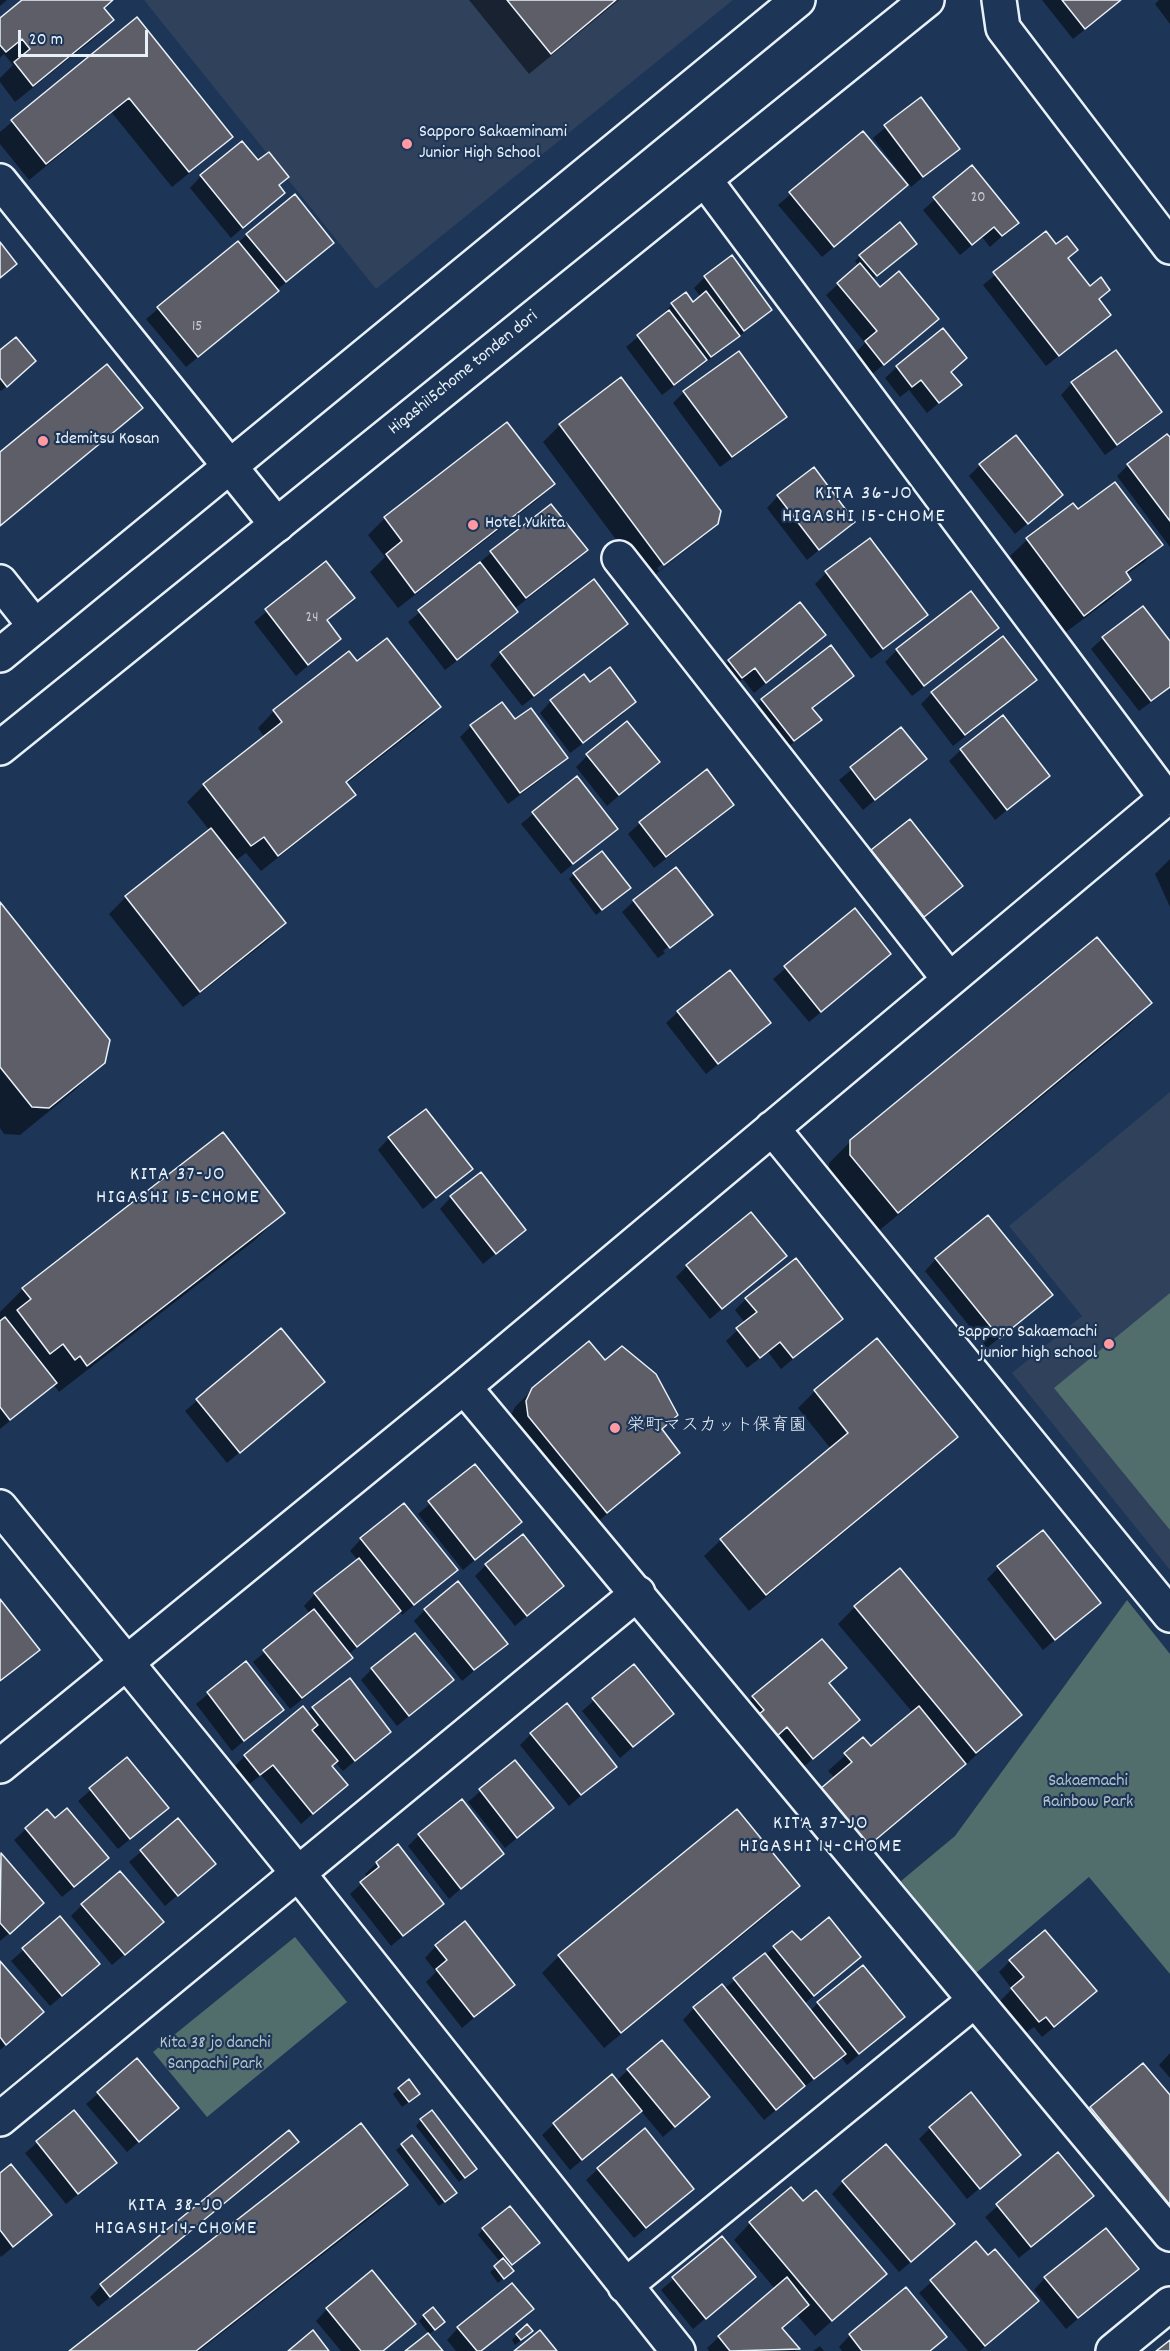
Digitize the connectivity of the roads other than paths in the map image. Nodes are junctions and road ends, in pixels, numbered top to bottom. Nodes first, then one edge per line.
1 (798, 0) edge
2 (927, 0) edge
3 (999, 0) edge
4 (705, 180) junction
5 (0, 181) edge
6 (1170, 248) edge
7 (231, 466) junction
8 (277, 525) junction
9 (619, 558) dead end
10 (0, 582) edge
11 (35, 626) junction
12 (0, 655) edge
13 (0, 748) edge
14 (1168, 797) edge
15 (949, 980) junction
16 (772, 1128) junction
17 (464, 1387) junction
18 (0, 1507) edge
19 (638, 1593) junction
20 (1170, 1615) edge
21 (126, 1662) junction
22 (0, 1766) edge
23 (298, 1873) junction
24 (974, 2001) junction
25 (0, 2120) edge
26 (1170, 2234) edge
27 (625, 2286) junction
28 (1170, 2304) edge
29 (678, 2351) edge
30 (1113, 2351) edge

1 - 7 street
2 - 4 street, Higashi15chome tonden dori
3 - 6 street
4 - 8 street, Higashi15chome tonden dori
4 - 14 street
5 - 7 street
7 - 8 street
7 - 11 street
8 - 13 street, Higashi15chome tonden dori
9 - 15 street
10 - 11 street
11 - 12 street
14 - 15 street
15 - 16 street
16 - 17 street
16 - 20 street
17 - 19 street
17 - 21 street
18 - 21 street
19 - 23 street
19 - 24 street
21 - 22 street
21 - 23 street
23 - 25 street
23 - 27 street
24 - 26 street
24 - 27 street
27 - 29 street
28 - 30 street

